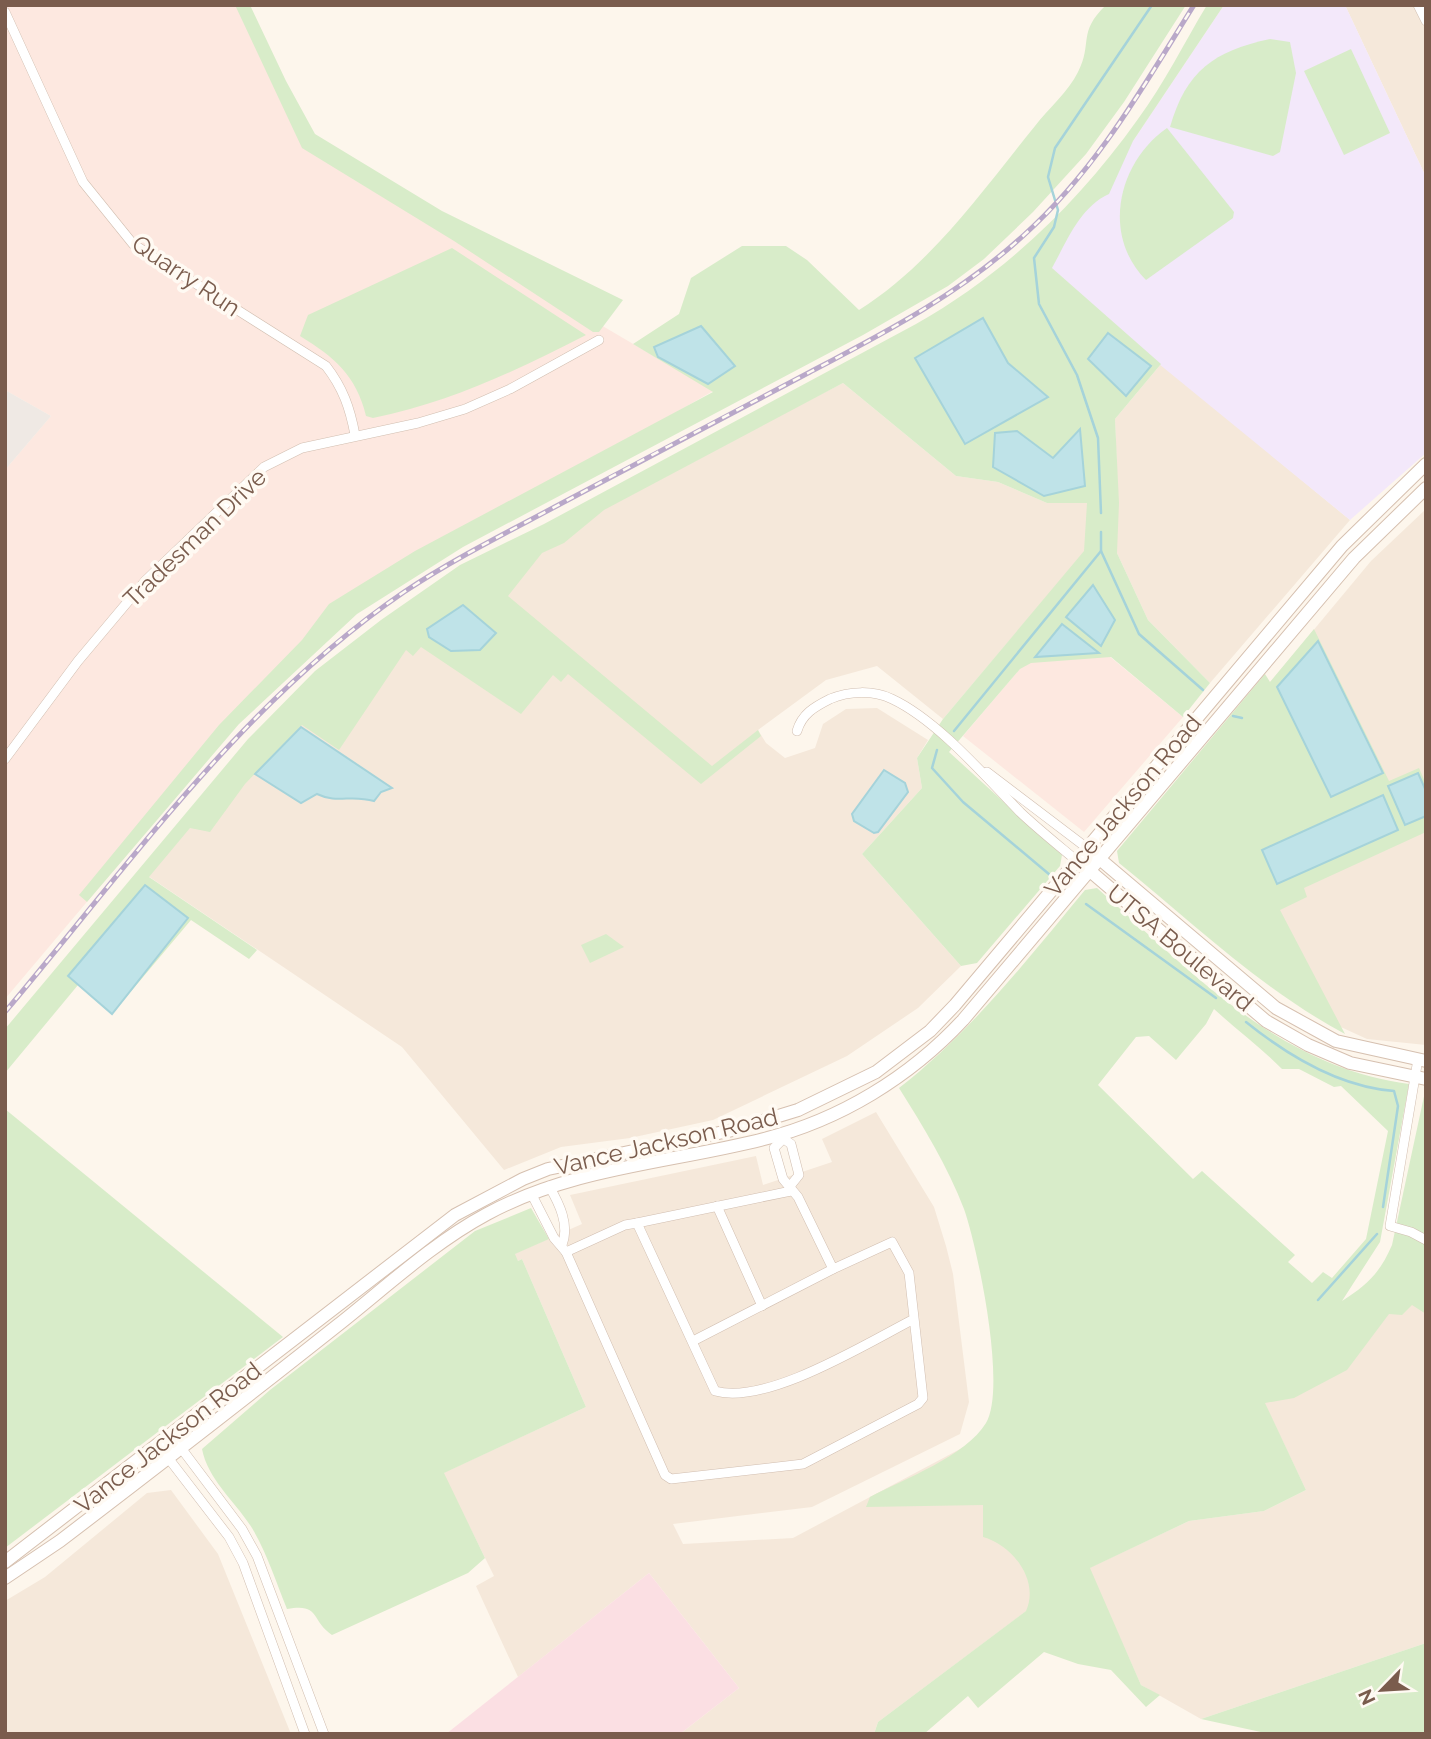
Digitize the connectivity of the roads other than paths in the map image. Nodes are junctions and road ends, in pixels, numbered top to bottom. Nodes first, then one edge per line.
1 (1418, 5) edge
2 (5, 12) edge
3 (1426, 22) edge
4 (598, 340) dead end
5 (355, 435) junction
6 (1426, 464) edge
7 (1426, 488) edge
8 (797, 731) dead end
9 (969, 758) junction
10 (5, 759) edge
11 (1087, 848) junction
12 (1099, 858) junction
13 (1077, 861) junction
14 (1089, 871) junction
15 (1422, 1060) edge
16 (1421, 1077) edge
17 (780, 1137) junction
18 (797, 1165) junction
19 (780, 1170) junction
20 (548, 1186) junction
21 (791, 1188) junction
22 (531, 1193) junction
23 (717, 1206) junction
24 (563, 1219) junction
25 (637, 1223) junction
26 (548, 1225) junction
27 (1426, 1240) edge
28 (564, 1248) junction
29 (833, 1269) junction
30 (762, 1306) junction
31 (914, 1319) junction
32 (693, 1341) junction
33 (172, 1436) junction
34 (159, 1446) junction
35 (181, 1448) junction
36 (169, 1458) junction
37 (5, 1562) edge
38 (5, 1578) edge
39 (282, 1624) junction
40 (267, 1629) junction
41 (305, 1734) edge
42 (324, 1734) edge

1 - 3 street
2 - 5 street, Quarry Run
4 - 5 street, Tradesman Drive
5 - 10 street, Tradesman Drive
6 - 11 main road, Vance Jackson Road
7 - 12 main road, Vance Jackson Road
8 - 9 street, UTSA Boulevard
9 - 11 street, UTSA Boulevard
9 - 13 street, UTSA Boulevard
11 - 12 main road, UTSA Boulevard
11 - 13 main road, Vance Jackson Road
12 - 14 main road, Vance Jackson Road
12 - 15 main road, UTSA Boulevard
13 - 14 main road, UTSA Boulevard
13 - 33 main road, Vance Jackson Road
14 - 16 main road, UTSA Boulevard
14 - 17 main road, Vance Jackson Road
15 - 16 street
16 - 27 street
17 - 18 street
17 - 19 street
17 - 20 main road, Vance Jackson Road
18 - 19 street
18 - 21 street
19 - 21 street
20 - 22 main road, Vance Jackson Road
20 - 24 street
21 - 23 street
21 - 29 street
22 - 26 street
22 - 35 main road, Vance Jackson Road
23 - 25 street
23 - 30 street
24 - 26 street
24 - 28 street
25 - 28 street
25 - 32 street
26 - 28 street
28 - 31 street
29 - 30 street
29 - 31 street
30 - 32 street
31 - 32 street
33 - 34 main road, Vance Jackson Road
33 - 35 street
34 - 36 street
34 - 37 main road, Vance Jackson Road
35 - 36 main road, Vance Jackson Road
35 - 39 street
36 - 38 main road, Vance Jackson Road
36 - 40 street
39 - 40 street
39 - 42 street
40 - 41 street

